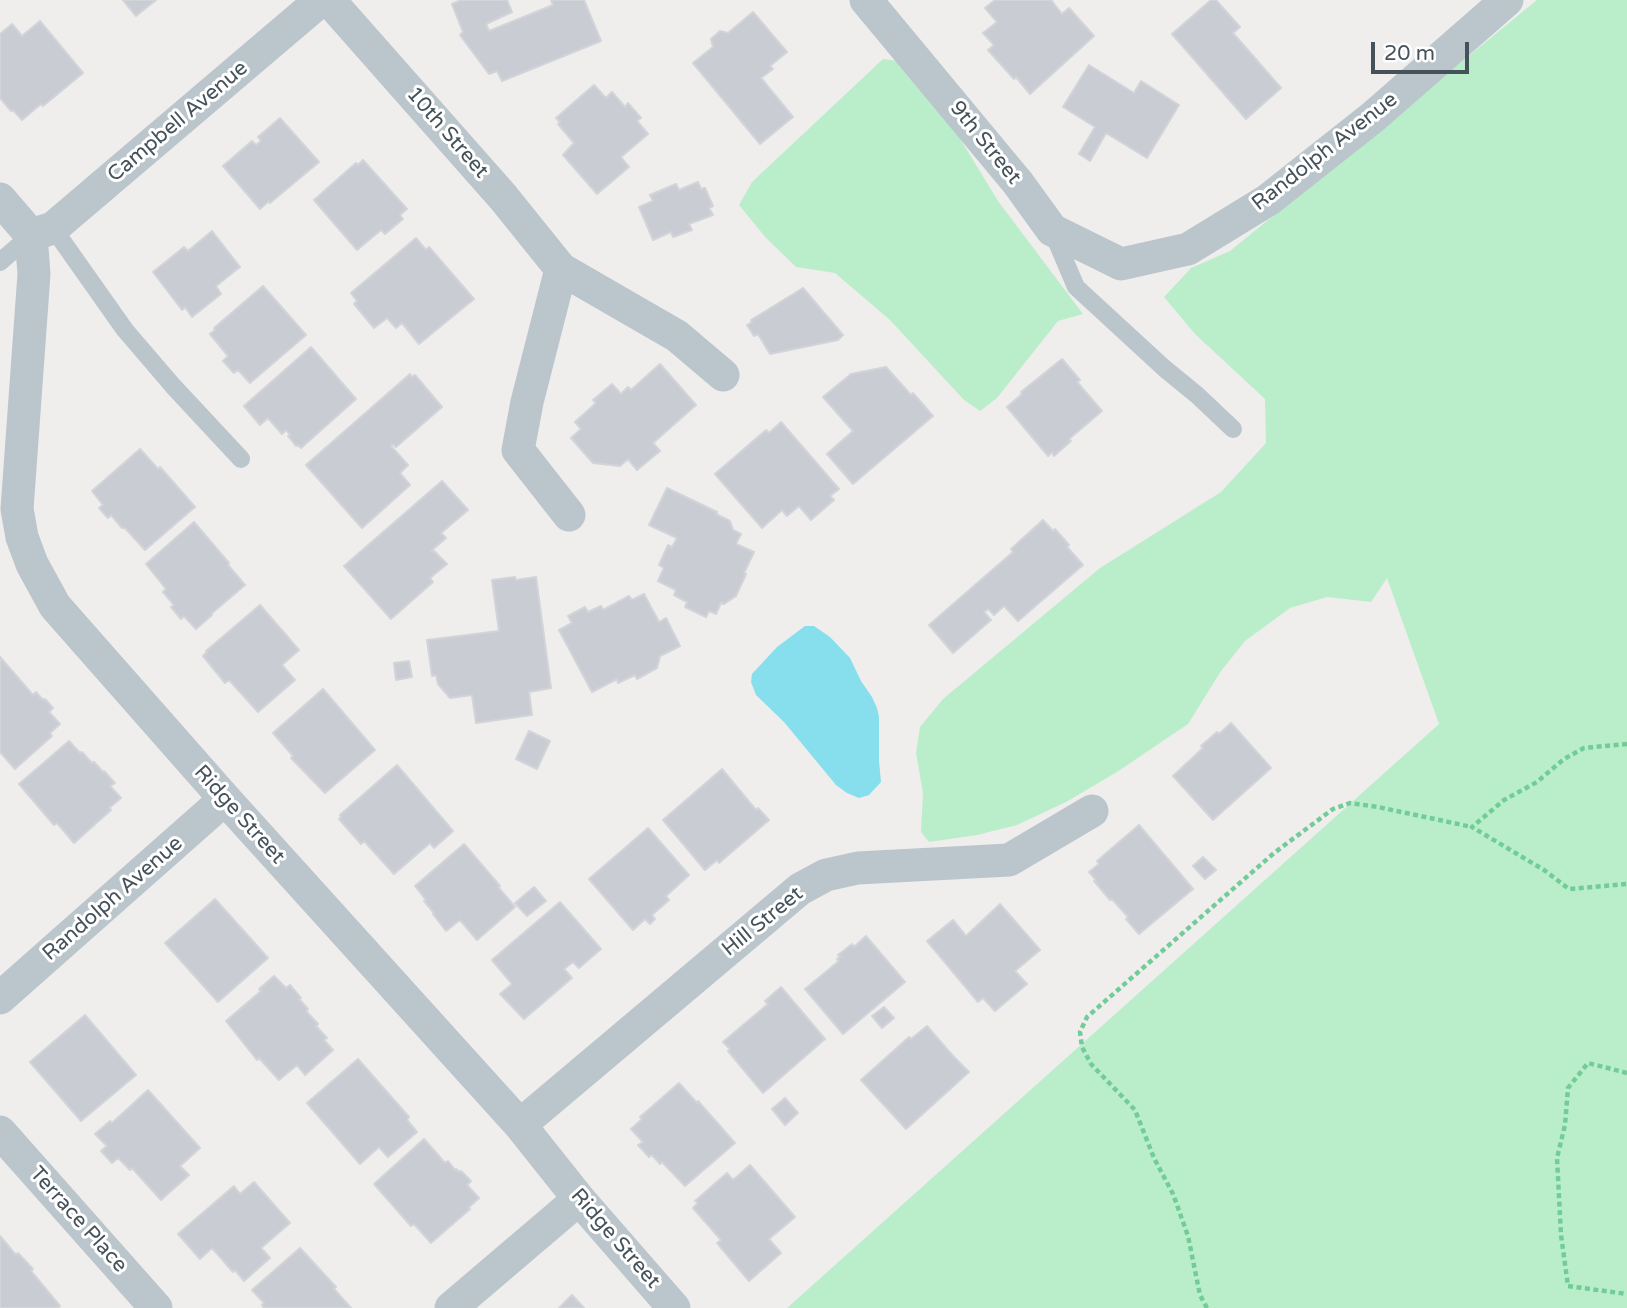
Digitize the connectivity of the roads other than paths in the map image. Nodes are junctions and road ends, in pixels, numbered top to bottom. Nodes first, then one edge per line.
1 (321, 0) edge
2 (329, 0) edge
3 (866, 0) edge
4 (1507, 0) edge
5 (0, 199) edge
6 (1052, 230) junction
7 (42, 232) junction
8 (0, 262) edge
9 (1121, 264) joint
10 (561, 269) junction
11 (723, 375) dead end
12 (1233, 429) dead end
13 (241, 459) dead end
14 (9, 500) edge
15 (569, 515) dead end
16 (225, 799) junction
17 (1093, 811) dead end
18 (0, 998) edge
19 (520, 1125) junction
20 (0, 1132) edge
21 (579, 1199) junction
22 (156, 1308) edge
23 (451, 1308) edge
24 (674, 1308) edge

1 - 7 street, Campbell Avenue
2 - 10 street, 10th Street
3 - 6 street, 9th Street
4 - 9 street, Randolph Avenue
5 - 7 street
6 - 9 street, 9th Street
6 - 12 lane
7 - 8 lane
7 - 13 lane
7 - 14 street, Ridge Street
10 - 11 street
10 - 15 street
14 - 16 street, Ridge Street
16 - 18 street, Randolph Avenue
16 - 19 street, Ridge Street
17 - 19 street, Hill Street
19 - 21 street, Ridge Street
20 - 22 street, Terrace Place
21 - 23 street
21 - 24 street, Ridge Street

